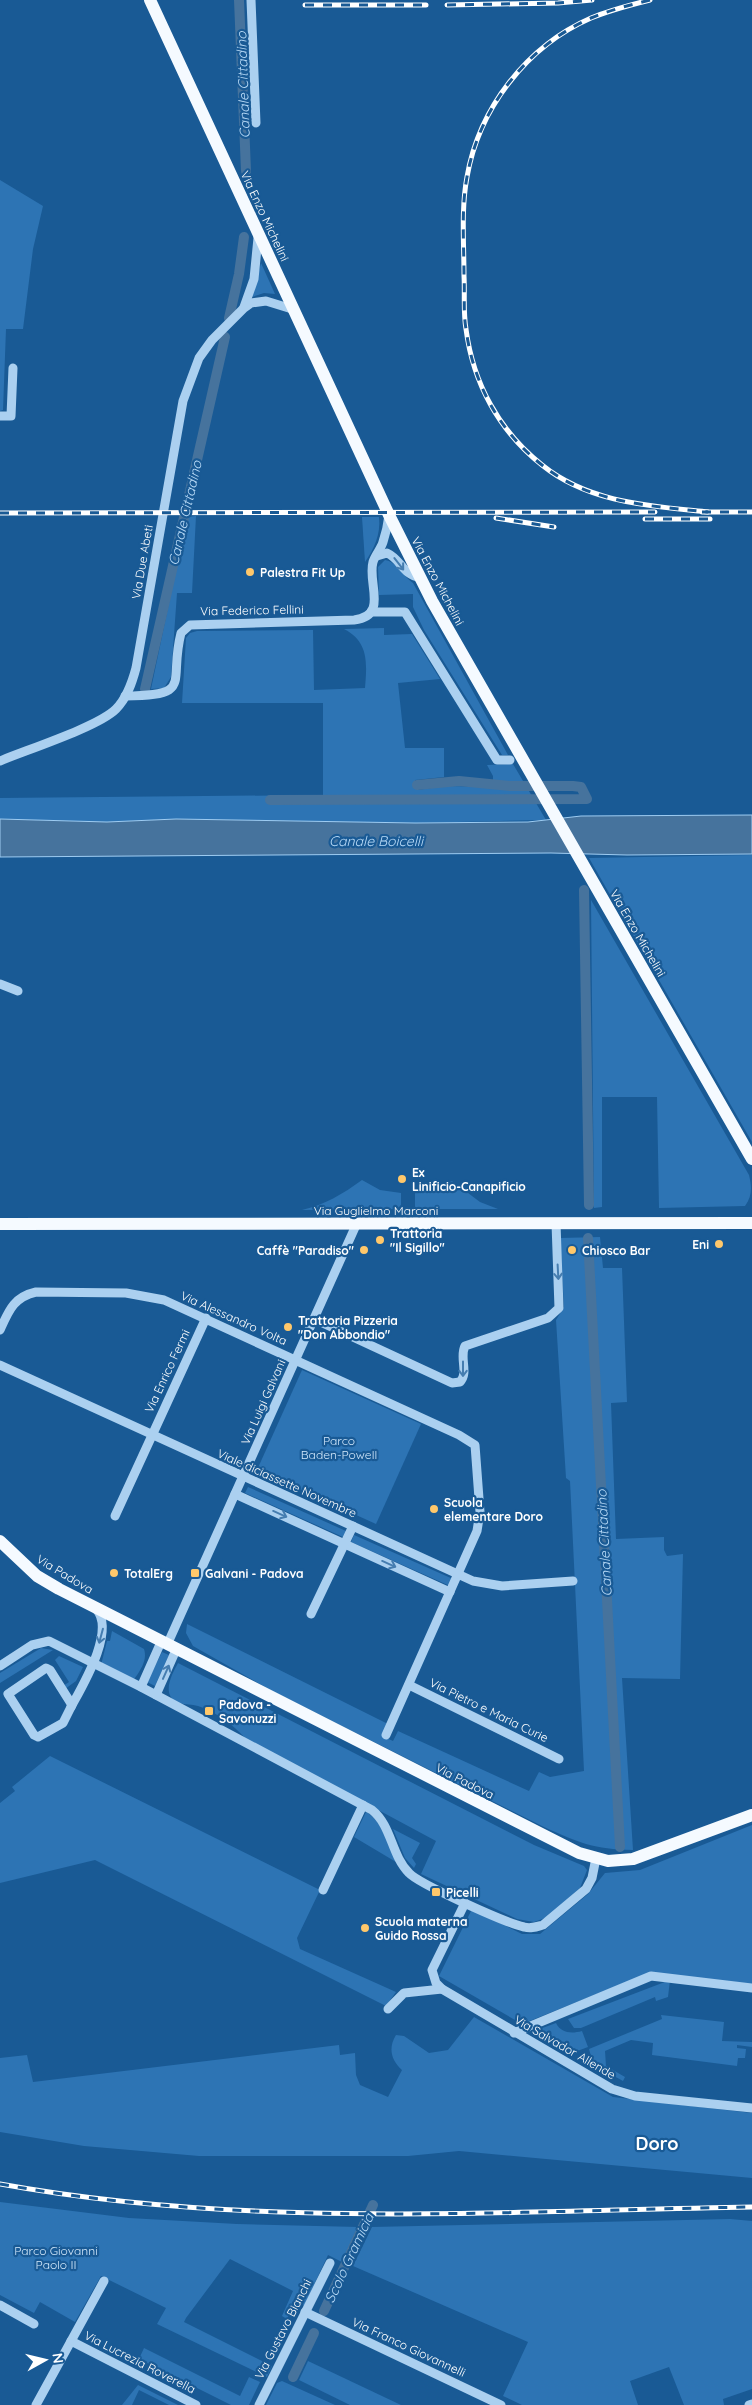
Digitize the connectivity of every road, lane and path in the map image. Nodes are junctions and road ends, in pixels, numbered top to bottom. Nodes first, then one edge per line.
1 (150, 0) edge
2 (251, 0) edge
3 (256, 123) dead end
4 (257, 232) junction
5 (244, 308) junction
6 (292, 309) junction
7 (13, 368) dead end
8 (0, 416) edge
9 (389, 515) junction
10 (376, 556) junction
11 (421, 578) junction
12 (371, 612) junction
13 (125, 696) junction
14 (510, 760) dead end
15 (0, 761) edge
16 (0, 984) edge
17 (18, 991) dead end
18 (750, 1155) edge
19 (752, 1164) edge
20 (752, 1214) edge
21 (556, 1223) junction
22 (724, 1223) junction
23 (752, 1223) edge
24 (0, 1224) edge
25 (357, 1224) junction
26 (206, 1318) junction
27 (314, 1319) junction
28 (0, 1330) edge
29 (296, 1359) junction
30 (0, 1365) edge
31 (152, 1434) junction
32 (243, 1477) junction
33 (236, 1494) junction
34 (115, 1516) dead end
35 (353, 1526) junction
36 (0, 1541) edge
37 (345, 1544) junction
38 (458, 1574) junction
39 (573, 1581) dead end
40 (450, 1592) junction
41 (96, 1608) junction
42 (311, 1614) dead end
43 (168, 1646) junction
44 (92, 1664) junction
45 (0, 1666) edge
46 (409, 1685) junction
47 (140, 1687) junction
48 (156, 1695) junction
49 (72, 1707) junction
50 (386, 1736) dead end
51 (559, 1758) dead end
52 (363, 1805) junction
53 (752, 1815) edge
54 (596, 1858) junction
55 (323, 1890) dead end
56 (465, 1903) junction
57 (439, 1986) junction
58 (752, 1988) edge
59 (388, 2009) dead end
60 (514, 2033) junction
61 (752, 2108) edge
62 (330, 2263) dead end
63 (104, 2281) dead end
64 (0, 2305) edge
65 (305, 2312) junction
66 (34, 2324) dead end
67 (71, 2341) junction
68 (36, 2405) edge
69 (196, 2405) edge
70 (259, 2405) edge
71 (502, 2405) edge

1 - 4 main road, Via Enzo Michelini
2 - 3 street
4 - 5 street, Via Due Abeti
4 - 6 main road, Via Enzo Michelini
5 - 6 street
5 - 13 street, Via Due Abeti
6 - 9 main road, Via Enzo Michelini
7 - 8 street
9 - 10 street
9 - 11 main road, Via Enzo Michelini
10 -> 11 street
10 - 12 street
11 - 18 main road, Via Enzo Michelini
12 - 13 street, Via Federico Fellini
12 - 14 street, Via Federico Fellini
13 - 15 street, Via Due Abeti
16 - 17 street
18 - 19 main road, Via Enzo Michelini
20 - 22 main road
21 - 22 main road, Via Guglielmo Marconi
21 - 25 main road, Via Guglielmo Marconi
21 -> 27 street
22 - 23 main road, Via Guglielmo Marconi
24 - 25 main road, Via Guglielmo Marconi
25 - 27 street, Via Luigi Galvani
26 - 28 street, Via Alessandro Volta
26 - 29 street, Via Alessandro Volta
26 - 31 street, Via Enrico Fermi
27 - 29 street, Via Luigi Galvani
29 - 32 street, Via Luigi Galvani
29 - 38 street, Via Alessandro Volta
30 - 31 street, Viale diciassette Novembre
31 - 32 street, Viale diciassette Novembre
31 - 34 street, Via Enrico Fermi
32 - 33 street, Via Luigi Galvani
32 - 35 street, Viale diciassette Novembre
33 -> 37 street
33 - 43 street, Via Luigi Galvani
35 - 37 street
35 - 38 street, Viale diciassette Novembre
36 - 41 main road, Via Padova
37 -> 40 street
37 - 42 street
38 - 39 street, Viale diciassette Novembre
38 - 40 street, Via Pietro e Maria Curie
40 - 46 street, Via Pietro e Maria Curie
41 - 43 main road, Via Padova
41 -> 44 street, Via Padova
43 - 47 street
48 -> 43 street
43 - 54 main road, Via Padova
44 - 45 street
44 - 47 street
44 - 49 street, Via Padova
46 - 50 street, Via Pietro e Maria Curie
46 - 51 street, Via Pietro e Maria Curie
47 - 48 street
48 - 52 street
49 - 49 street, Via Padova
52 - 55 street
52 - 56 street
53 - 54 main road, Via Padova
54 - 56 street
56 - 57 street
57 - 59 street
57 - 60 street, Via Salvador Allende
58 - 60 street
60 - 61 street, Via Salvador Allende
62 - 65 street, Via Gustavo Bianchi
63 - 67 street
64 - 66 street
65 - 70 street, Via Gustavo Bianchi
65 - 71 street, Via Franco Giovannelli
67 - 68 street
67 - 69 street, Via Lucrezia Roverella

